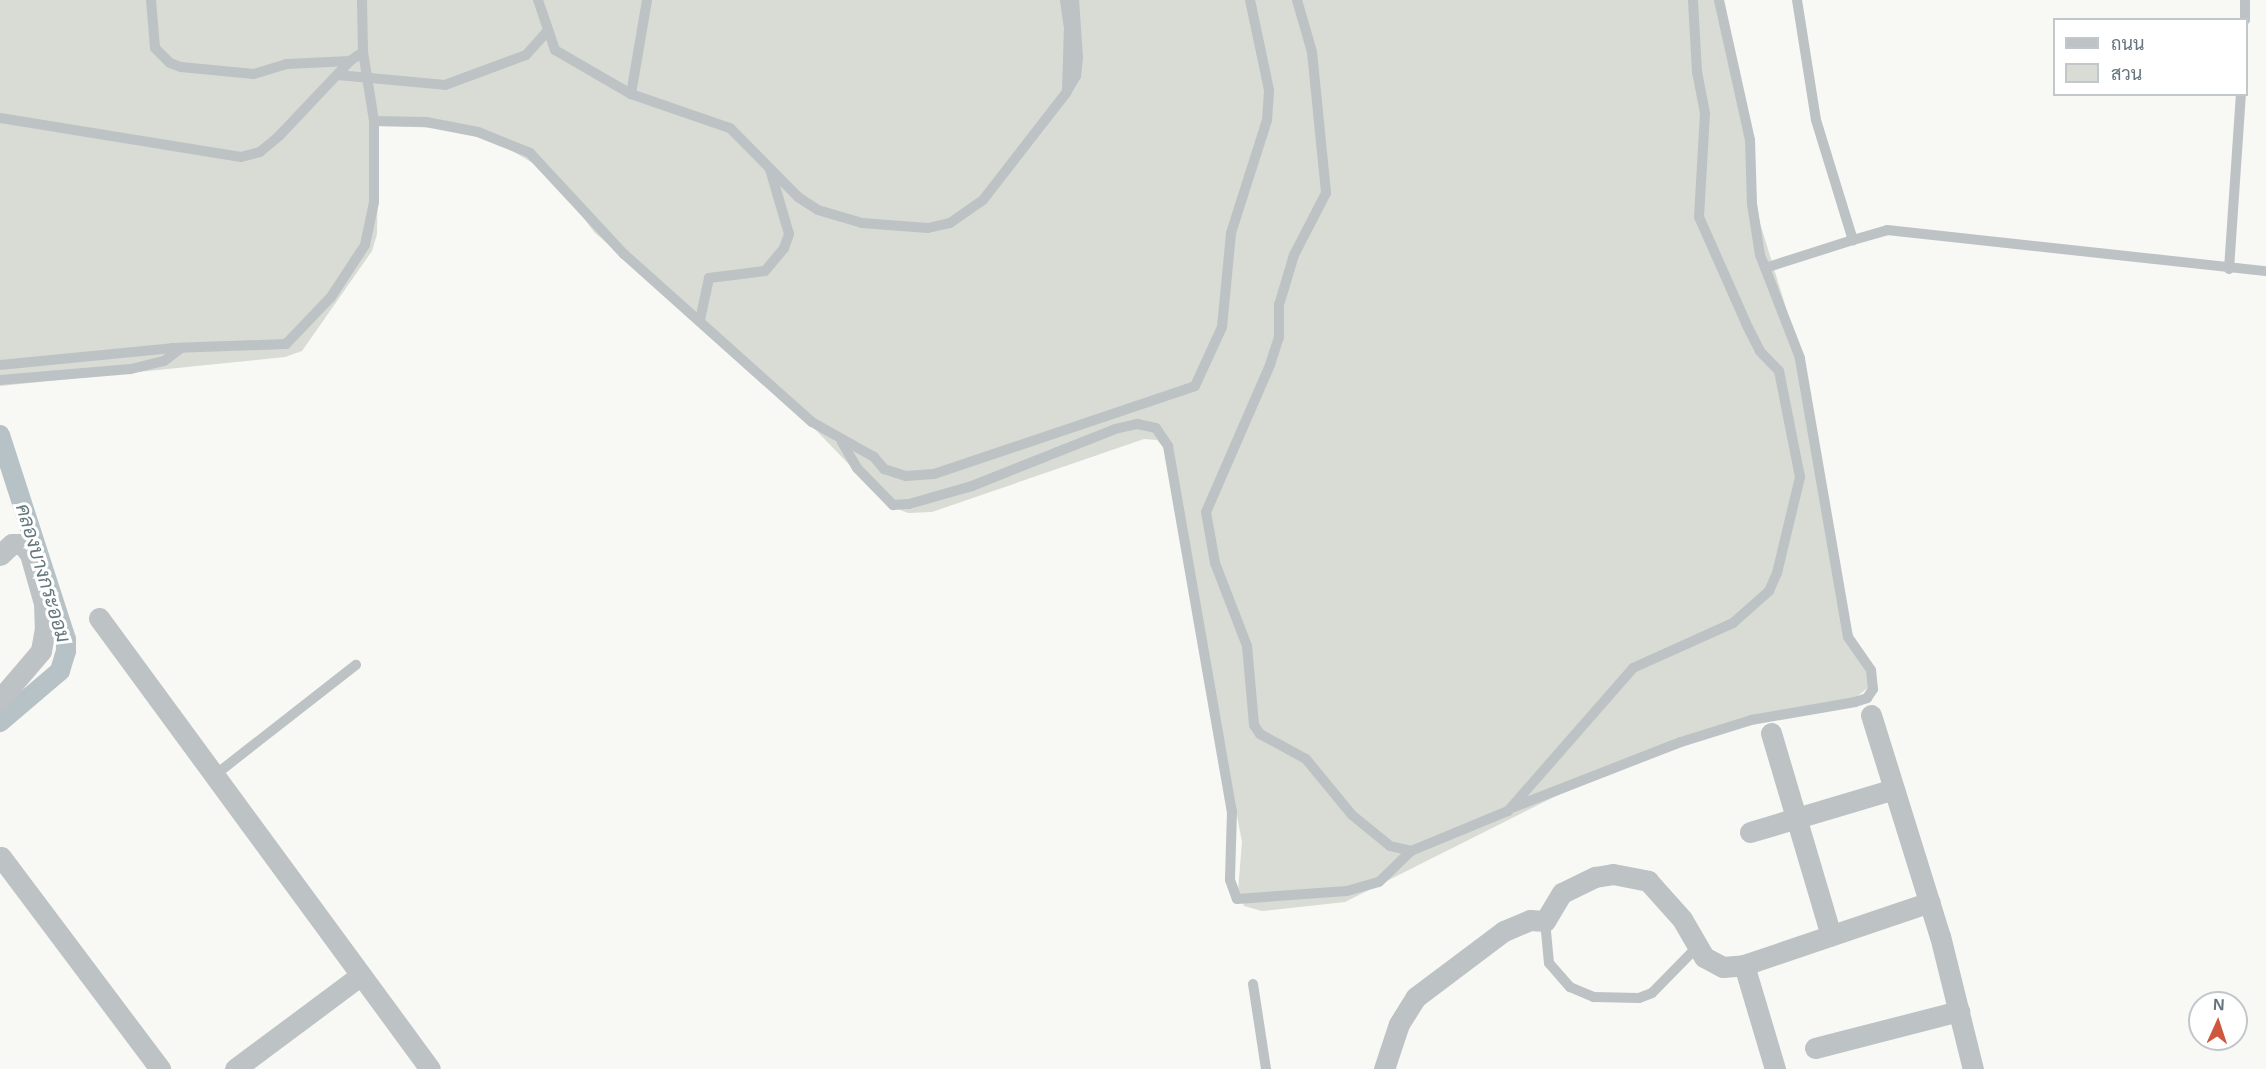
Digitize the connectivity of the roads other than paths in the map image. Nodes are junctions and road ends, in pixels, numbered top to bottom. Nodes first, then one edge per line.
1 (151, 0) edge
2 (362, 0) edge
3 (538, 0) edge
4 (647, 0) edge
5 (1065, 0) edge
6 (1074, 0) edge
7 (1250, 0) edge
8 (1297, 0) edge
9 (1693, 0) edge
10 (1719, 0) edge
11 (1797, 0) edge
12 (2245, 0) edge
13 (2245, 18) edge
14 (1073, 27) junction
15 (547, 32) junction
16 (363, 52) junction
17 (350, 61) junction
18 (338, 75) junction
19 (365, 76) junction
20 (631, 94) junction
21 (2241, 96) edge
22 (0, 118) edge
23 (374, 121) junction
24 (770, 168) junction
25 (1853, 240) junction
26 (1765, 268) junction
27 (2229, 269) junction
28 (2266, 271) edge
29 (700, 320) junction
30 (181, 348) junction
31 (0, 365) edge
32 (0, 380) edge
33 (841, 439) junction
34 (0, 555) edge
35 (99, 618) dead end
36 (356, 665) dead end
37 (0, 699) edge
38 (1871, 715) dead end
39 (1771, 733) dead end
40 (215, 775) junction
41 (1894, 789) junction
42 (1507, 810) junction
43 (1796, 816) junction
44 (1750, 832) dead end
45 (1411, 851) junction
46 (1, 857) edge
47 (1929, 903) junction
48 (1545, 921) junction
49 (1831, 935) junction
50 (1696, 948) junction
51 (1744, 965) junction
52 (361, 975) junction
53 (1253, 984) dead end
54 (1959, 1011) junction
55 (1815, 1048) dead end
56 (160, 1069) edge
57 (235, 1069) edge
58 (430, 1069) edge
59 (1266, 1069) edge
60 (1384, 1069) edge
61 (1775, 1069) edge
62 (1973, 1069) edge

1 - 17 lane
2 - 16 lane
3 - 15 lane
4 - 20 lane
5 - 14 lane
6 - 14 lane
7 - 33 lane
8 - 45 lane
9 - 42 lane
10 - 26 lane
11 - 25 lane
12 - 13 lane
14 - 24 lane
15 - 19 lane
15 - 20 lane
16 - 17 lane
16 - 19 lane
17 - 18 lane
18 - 19 lane
18 - 22 lane
19 - 23 lane
20 - 24 lane
21 - 27 lane
23 - 29 lane
23 - 30 lane
24 - 29 lane
25 - 26 lane
25 - 27 lane
26 - 42 lane
27 - 28 lane
29 - 33 lane
30 - 31 lane
30 - 32 lane
33 - 45 lane
34 - 37 street
35 - 40 street
36 - 40 lane
38 - 41 street
39 - 43 street
40 - 52 street
41 - 43 street
41 - 47 street
42 - 45 lane
43 - 44 street
43 - 49 street
46 - 56 street
47 - 49 street
47 - 54 street
48 - 50 street
48 - 50 lane
48 - 60 street
49 - 51 street
50 - 51 street
51 - 61 street
52 - 57 street
52 - 58 street
53 - 59 lane
54 - 55 street
54 - 62 street

